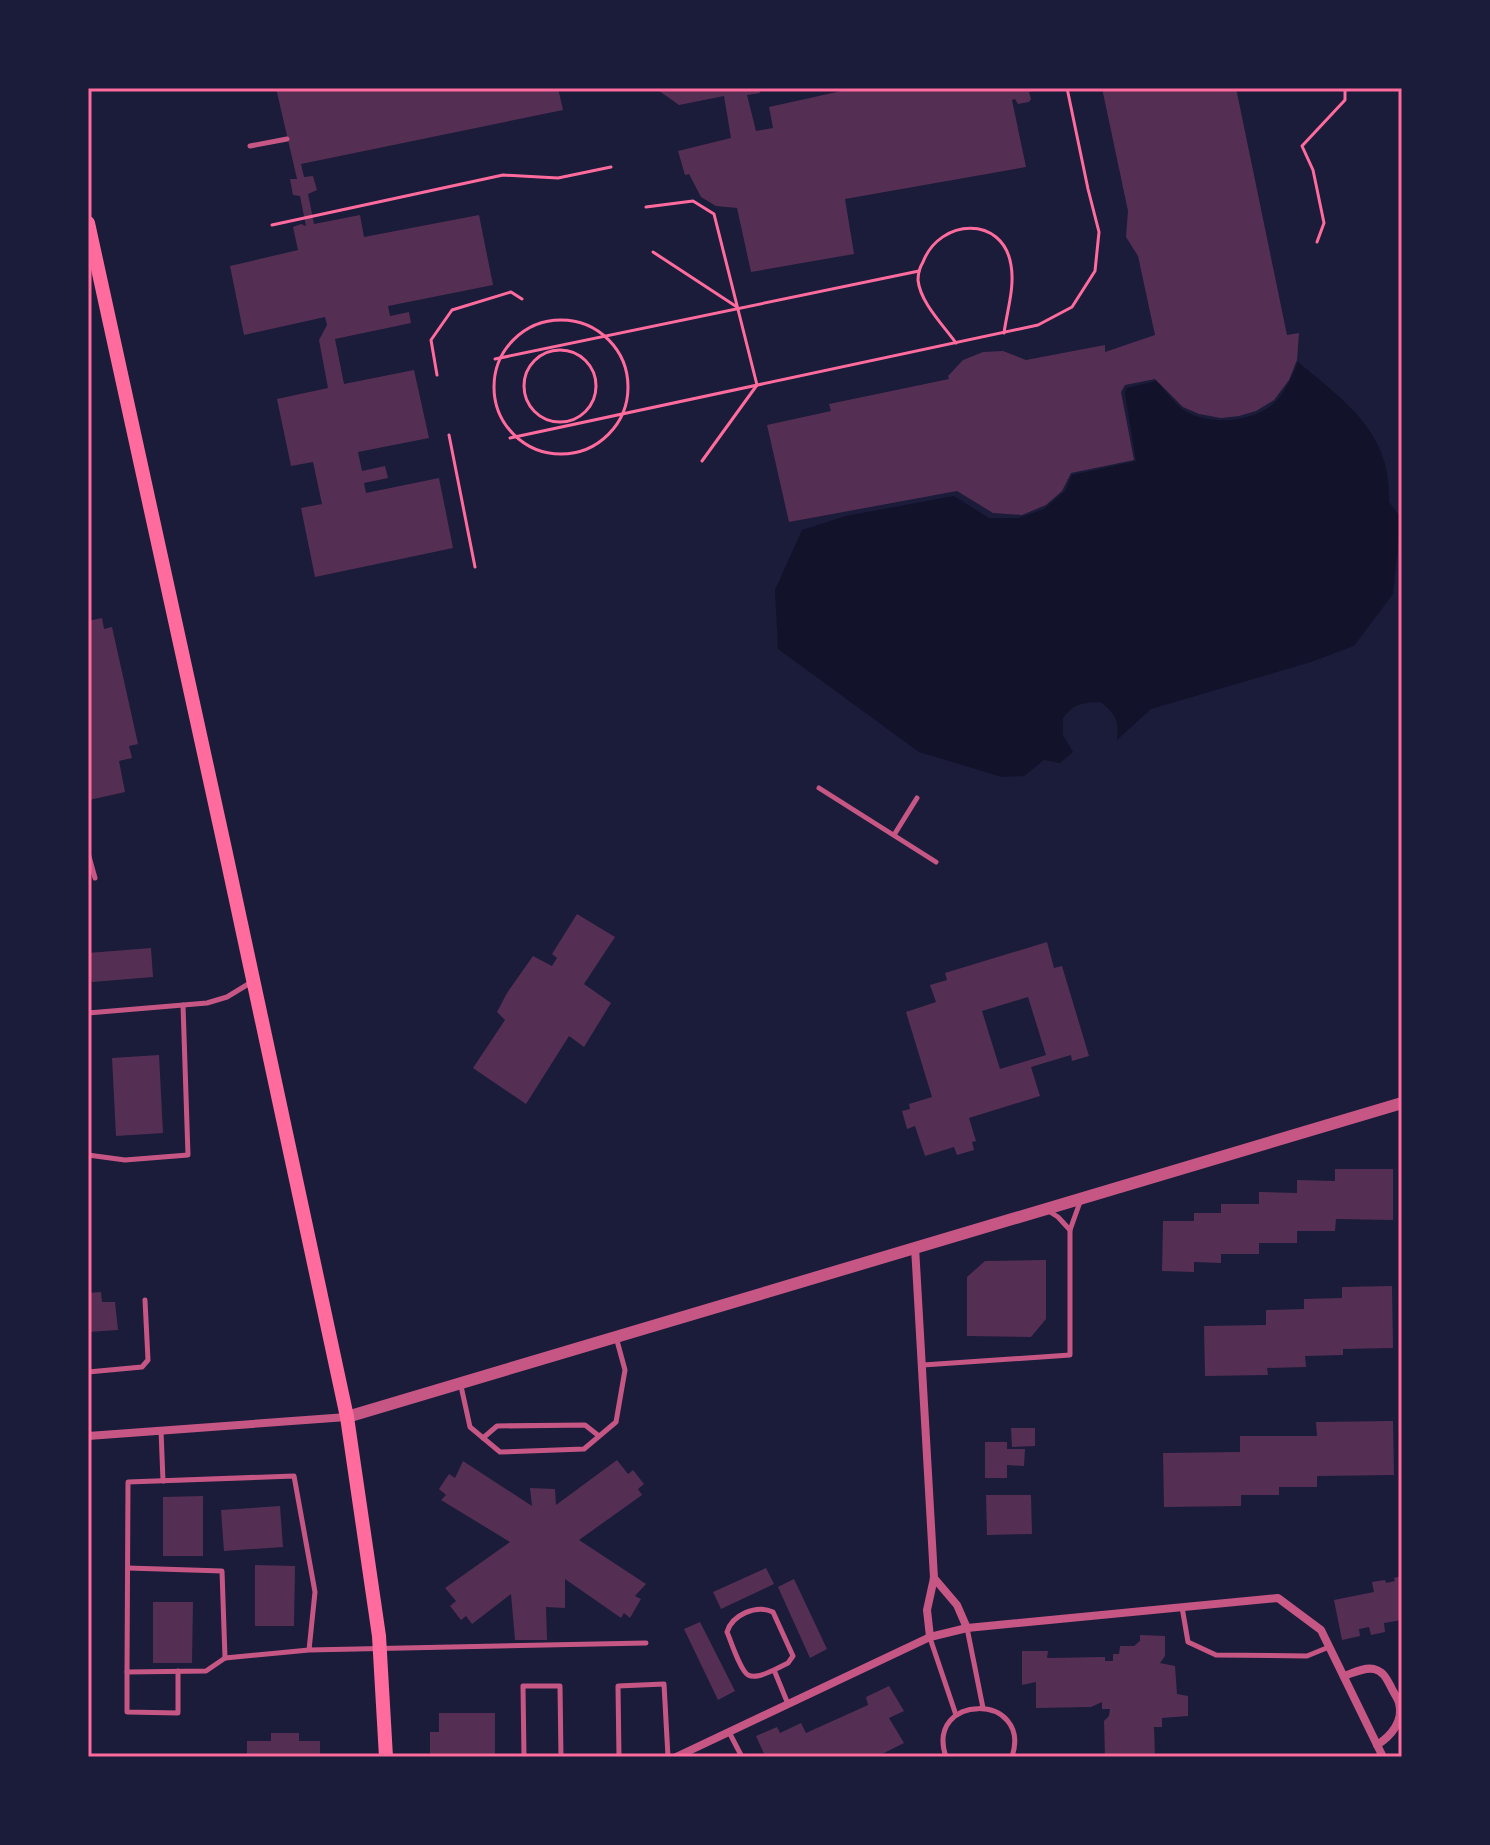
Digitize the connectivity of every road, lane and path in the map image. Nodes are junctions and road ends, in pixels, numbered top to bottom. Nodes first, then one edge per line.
1 (1067, 88) edge
2 (1345, 88) edge
3 (287, 139) dead end
4 (250, 146) dead end
5 (611, 167) dead end
6 (646, 207) dead end
7 (88, 223) edge
8 (272, 225) dead end
9 (1317, 242) dead end
10 (653, 252) dead end
11 (919, 271) junction
12 (522, 299) dead end
13 (739, 308) junction
14 (1004, 333) junction
15 (605, 337) junction
16 (576, 342) junction
17 (956, 343) junction
18 (552, 349) junction
19 (525, 353) junction
20 (573, 354) junction
21 (501, 358) junction
22 (495, 359) dead end
23 (535, 361) junction
24 (437, 375) dead end
25 (757, 385) junction
26 (585, 412) junction
27 (624, 414) junction
28 (547, 420) junction
29 (592, 420) junction
30 (568, 423) junction
31 (544, 431) junction
32 (449, 435) dead end
33 (516, 437) junction
34 (510, 438) dead end
35 (702, 461) dead end
36 (475, 567) dead end
37 (819, 788) dead end
38 (917, 798) dead end
39 (894, 835) junction
40 (88, 853) edge
41 (936, 862) dead end
42 (95, 878) dead end
43 (253, 981) junction
44 (183, 1005) junction
45 (88, 1013) edge
46 (1402, 1103) edge
47 (88, 1155) edge
48 (1081, 1198) junction
49 (1045, 1208) junction
50 (1070, 1230) junction
51 (915, 1247) junction
52 (145, 1300) dead end
53 (616, 1336) junction
54 (922, 1365) junction
55 (88, 1372) edge
56 (460, 1383) junction
57 (347, 1417) junction
58 (161, 1430) junction
59 (88, 1436) edge
60 (599, 1436) junction
61 (483, 1438) junction
62 (163, 1481) junction
63 (128, 1568) junction
64 (934, 1578) junction
65 (1182, 1607) junction
66 (967, 1628) junction
67 (930, 1637) junction
68 (646, 1643) dead end
69 (380, 1647) junction
70 (1330, 1647) junction
71 (309, 1650) junction
72 (225, 1658) junction
73 (774, 1670) junction
74 (178, 1671) junction
75 (127, 1672) junction
76 (1344, 1676) junction
77 (788, 1704) junction
78 (983, 1708) junction
79 (956, 1715) junction
80 (729, 1732) junction
81 (1377, 1745) junction
82 (146, 1757) edge
83 (221, 1757) edge
84 (386, 1757) edge
85 (524, 1757) edge
86 (561, 1757) edge
87 (619, 1757) edge
88 (668, 1757) edge
89 (676, 1757) edge
90 (742, 1757) edge
91 (946, 1757) edge
92 (1012, 1757) edge
93 (1383, 1757) edge

1 - 14 path
2 - 9 path
3 - 4 lane
5 - 8 path
6 - 13 path
7 - 43 main road
10 - 13 path
11 - 13 path
11 - 14 path
11 - 17 path
12 - 24 path
13 - 15 path
13 - 25 path
14 - 17 path
15 - 16 path
15 - 21 path
15 - 27 path
16 - 18 path
16 - 20 path
17 - 25 path
18 - 19 path
18 - 20 path
18 - 23 path
19 - 21 path
19 - 23 path
20 - 26 path
21 - 22 path
21 - 33 path
23 - 28 path
25 - 27 path
25 - 35 path
26 - 29 path
26 - 30 path
27 - 29 path
27 - 33 path
28 - 30 path
28 - 31 path
29 - 30 path
30 - 31 path
31 - 33 path
32 - 36 path
33 - 34 path
37 - 39 lane
38 - 39 lane
39 - 41 lane
40 - 42 lane
43 - 44 lane
43 - 57 main road
44 - 45 lane
44 - 47 lane
46 - 48 street
48 - 49 street
48 - 50 lane
49 - 50 lane
49 - 51 street
50 - 54 lane
51 - 53 street
51 - 54 street
52 - 55 lane
53 - 56 street
53 - 60 lane
54 - 64 street
56 - 57 street
56 - 61 lane
57 - 58 street
57 - 69 main road
58 - 59 street
58 - 62 lane
60 - 61 lane
60 - 61 lane
62 - 63 lane
62 - 71 lane
63 - 72 lane
63 - 75 lane
64 - 66 street
64 - 67 street
65 - 66 street
65 - 70 street
65 - 70 lane
66 - 67 street
66 - 78 lane
67 - 77 street
67 - 79 lane
68 - 69 lane
69 - 71 lane
69 - 84 main road
70 - 76 street
71 - 72 lane
72 - 74 lane
73 - 73 lane
73 - 77 lane
74 - 75 lane
74 - 75 lane
76 - 81 street
76 - 81 street
77 - 80 street
78 - 79 lane
78 - 92 lane
79 - 91 lane
80 - 89 street
80 - 90 lane
81 - 93 street
82 - 83 lane
85 - 86 lane
87 - 88 lane

